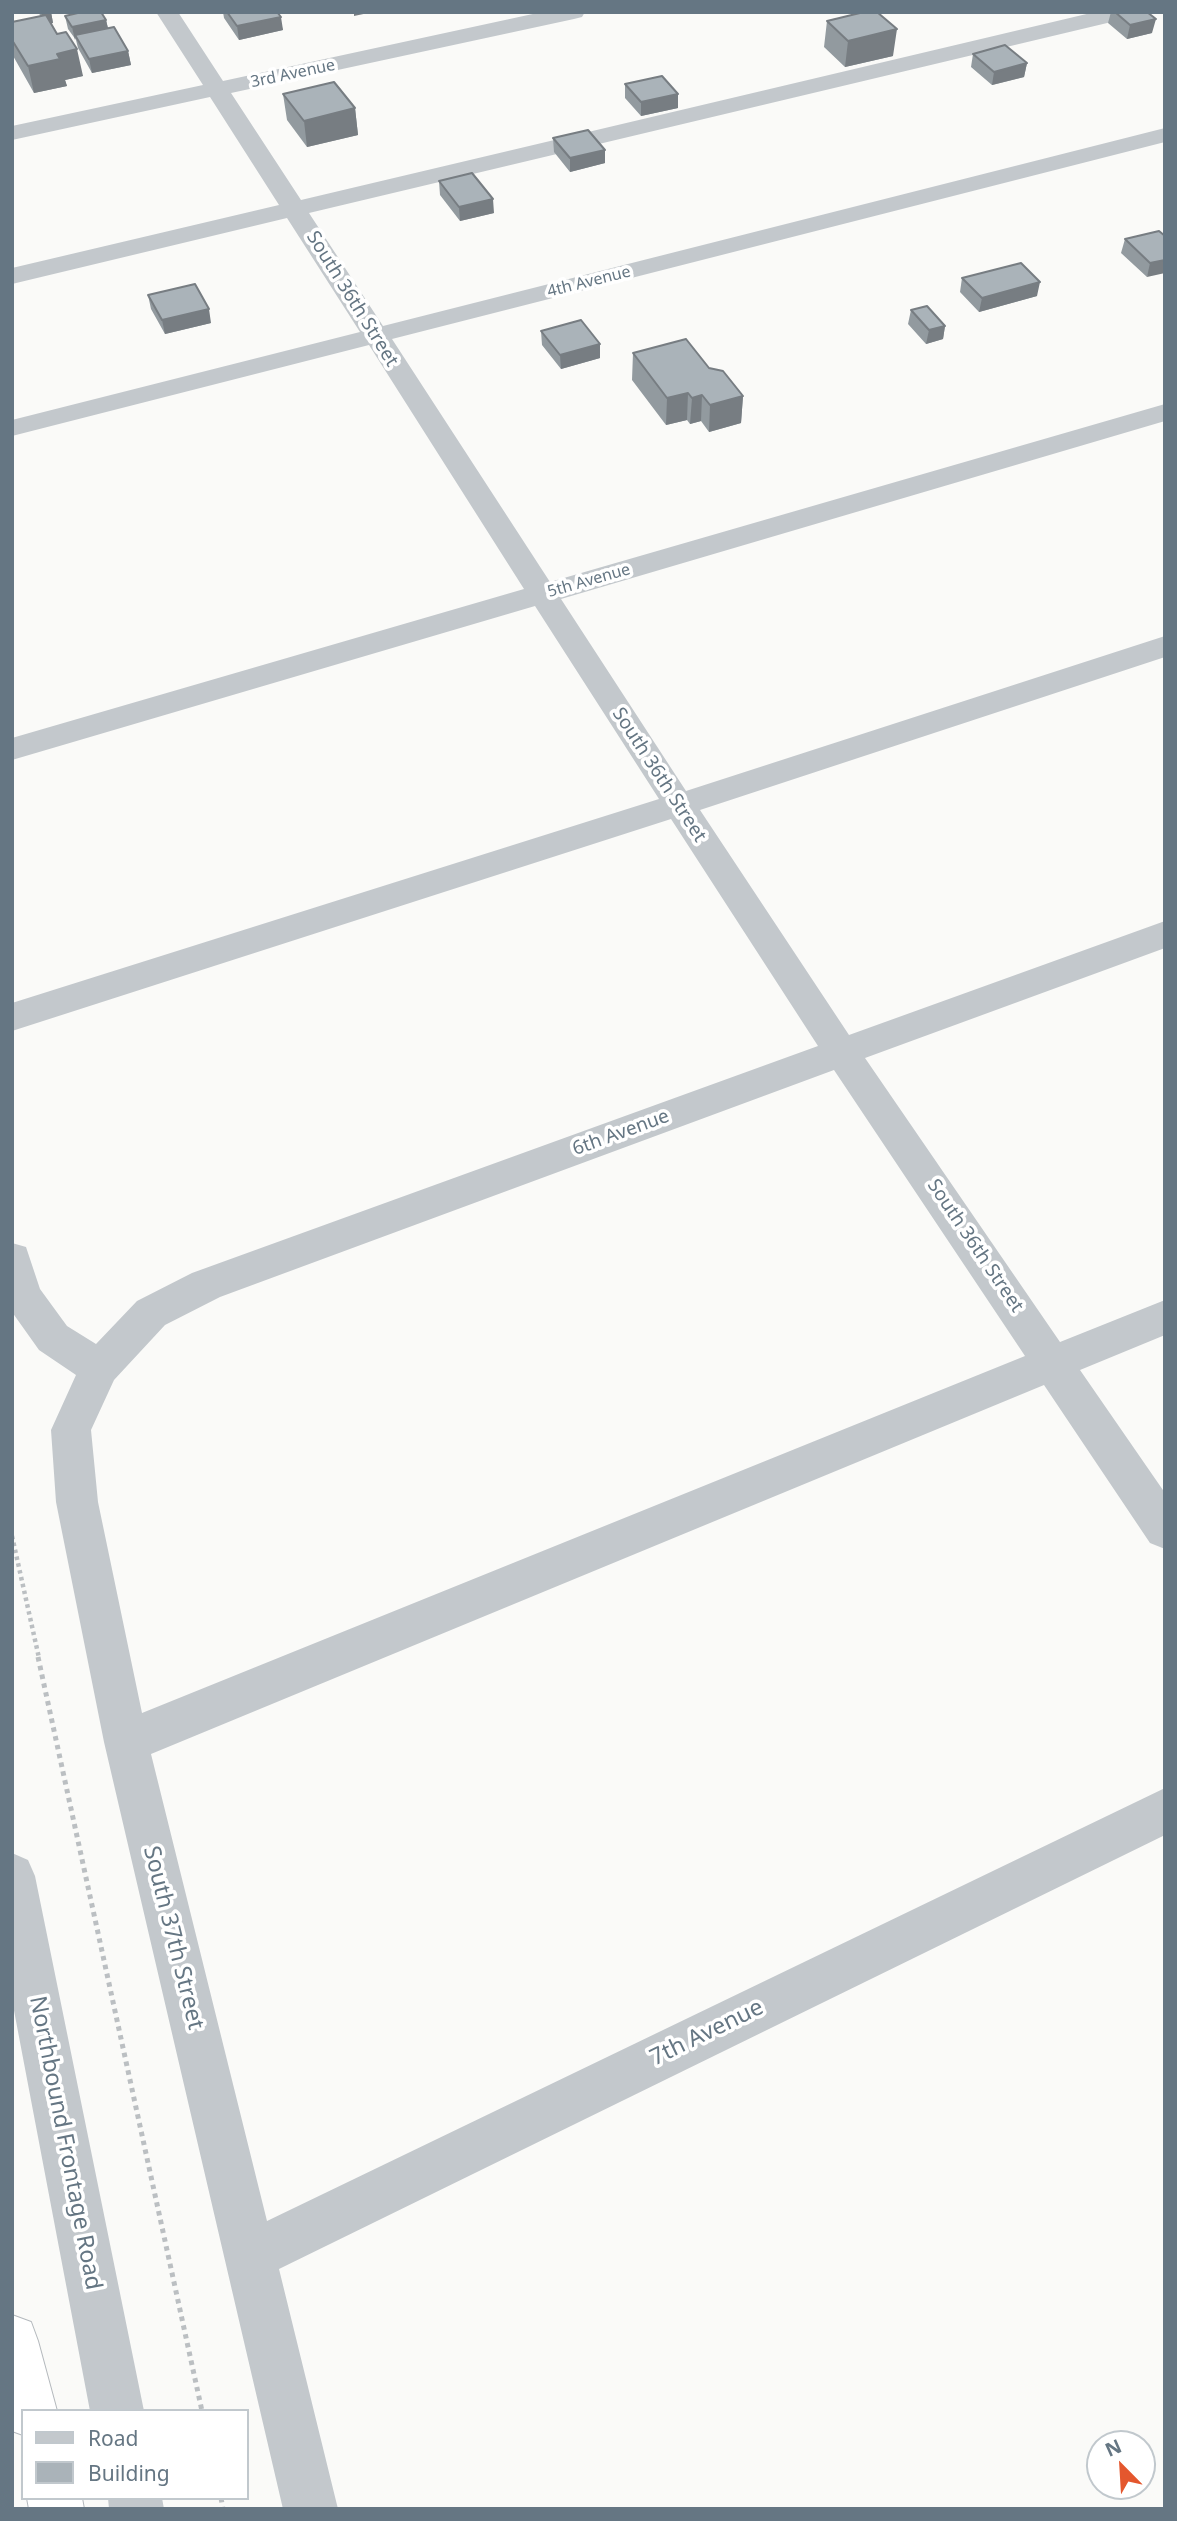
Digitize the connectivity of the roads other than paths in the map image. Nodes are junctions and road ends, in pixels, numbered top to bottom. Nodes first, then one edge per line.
1 (167, 12) edge
2 (574, 12) edge
3 (1124, 12) edge
4 (218, 90) junction
5 (12, 133) edge
6 (1165, 135) edge
7 (295, 208) junction
8 (12, 276) edge
9 (376, 336) junction
10 (1165, 412) edge
11 (12, 428) edge
12 (541, 594) junction
13 (1165, 646) edge
14 (12, 749) edge
15 (678, 805) junction
16 (1165, 934) edge
17 (12, 1017) edge
18 (842, 1053) junction
19 (12, 1259) edge
20 (1165, 1317) edge
21 (1055, 1364) junction
22 (99, 1368) junction
23 (1165, 1529) edge
24 (126, 1742) junction
25 (1165, 1811) edge
26 (12, 1876) edge
27 (250, 2256) junction
28 (12, 2341) edge
29 (29, 2409) edge
30 (117, 2409) edge
31 (311, 2509) edge

1 - 4 street, South 36th Street
2 - 4 street, 3rd Avenue
3 - 7 street
4 - 5 street, 3rd Avenue
4 - 7 street, South 36th Street
6 - 9 street, 4th Avenue
7 - 8 street
7 - 9 street, South 36th Street
9 - 11 street, 4th Avenue
9 - 12 street, South 36th Street
10 - 12 street, 5th Avenue
12 - 14 street, 5th Avenue
12 - 15 street, South 36th Street
13 - 15 street
15 - 17 street
15 - 18 street, South 36th Street
16 - 18 street, 6th Avenue
18 - 21 street, South 36th Street
18 - 22 street, 6th Avenue
19 - 22 street
20 - 21 street
21 - 23 street, South 36th Street
21 - 24 street
22 - 24 street, South 37th Street
24 - 27 street, South 37th Street
25 - 27 street, 7th Avenue
26 - 30 street, Northbound Frontage Road
27 - 31 street, South 37th Street
28 - 29 highway

